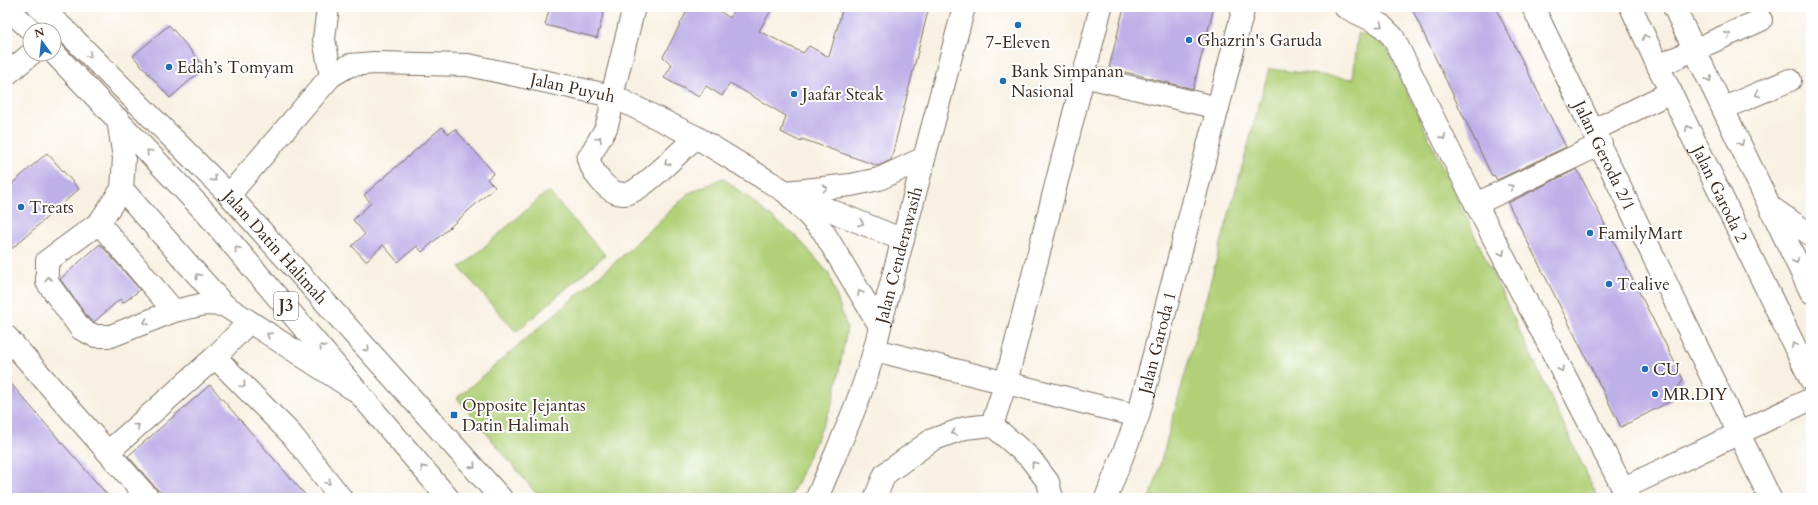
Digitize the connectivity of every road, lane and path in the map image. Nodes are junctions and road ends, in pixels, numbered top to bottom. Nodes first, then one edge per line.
1 (39, 7) edge
2 (328, 7) edge
3 (634, 7) edge
4 (964, 7) edge
5 (1101, 7) edge
6 (1244, 7) edge
7 (1345, 7) edge
8 (1533, 7) edge
9 (1631, 7) edge
10 (1674, 7) edge
11 (7, 8) edge
12 (1761, 20) dead end
13 (22, 22) edge
14 (1694, 50) junction
15 (62, 61) edge
16 (22, 62) edge
17 (1658, 66) junction
18 (7, 74) edge
19 (331, 76) junction
20 (1084, 76) junction
21 (1790, 80) dead end
22 (1671, 92) junction
23 (612, 96) junction
24 (1218, 108) junction
25 (1724, 108) junction
26 (118, 119) junction
27 (696, 137) junction
28 (1597, 137) junction
29 (924, 158) junction
30 (122, 189) junction
31 (786, 192) junction
32 (229, 195) junction
33 (1476, 204) junction
34 (1771, 207) junction
35 (99, 223) junction
36 (1811, 235) edge
37 (903, 240) junction
38 (1811, 292) edge
39 (224, 305) junction
40 (174, 311) junction
41 (249, 322) junction
42 (880, 326) junction
43 (7, 337) edge
44 (875, 350) junction
45 (215, 358) junction
46 (1811, 380) edge
47 (1006, 382) junction
48 (361, 394) junction
49 (1811, 399) edge
50 (1138, 416) junction
51 (992, 425) junction
52 (1738, 435) junction
53 (108, 452) junction
54 (1626, 493) edge
55 (148, 498) edge
56 (341, 498) edge
57 (448, 498) edge
58 (501, 498) edge
59 (817, 498) edge
60 (875, 498) edge
61 (1052, 498) edge
62 (1106, 498) edge
63 (1770, 498) edge

1 -> 32 street, Jalan Datin Halimah / J3
2 - 19 street
3 - 23 street
4 - 29 street, Jalan Cenderawasih
5 - 20 street
6 - 24 street, Jalan Garoda 1
7 -> 33 street
8 - 28 street, Jalan Geroda 2/1
17 -> 9 street, Jalan Garoda 2
10 - 14 street
11 - 13 street
14 -> 12 street
14 - 17 street
14 -> 25 street
15 - 26 street, Jalan Datin Halimah / J3
16 - 18 street
17 - 22 street, Jalan Garoda 2
19 - 23 street, Jalan Puyuh
19 - 32 street, Jalan Puyuh
20 - 24 street
20 - 47 street
21 -> 25 street
22 - 28 street
46 -> 22 street, Jalan Garoda 2
23 - 27 street, Jalan Puyuh
27 -> 23 street
24 - 50 street, Jalan Garoda 1
25 -> 34 street
26 - 30 street
48 -> 26 street, Jalan Datin Halimah / J3
27 - 31 street, Jalan Puyuh
33 -> 28 street
28 - 52 street, Jalan Geroda 2/1
31 -> 29 street
29 - 37 street, Jalan Cenderawasih
30 - 35 street
39 -> 30 street
31 -> 37 street
42 -> 31 street, Jalan Puyuh
32 -> 58 street, Jalan Datin Halimah / J3
33 -> 54 street
34 - 36 street
34 -> 38 street
35 - 40 street
40 -> 35 street
37 - 42 street, Jalan Cenderawasih
39 - 40 street
39 - 41 street
41 - 45 street
48 -> 41 street
42 - 44 street, Jalan Cenderawasih
43 - 53 street
44 - 47 street, Jalan Garoda 1
44 - 59 street, Jalan Cenderawasih
53 -> 45 street
45 -> 56 street
47 - 50 street, Jalan Garoda 1
47 - 51 street
57 -> 48 street, Jalan Datin Halimah / J3
49 - 52 street
50 - 62 street
51 -> 60 street
61 -> 51 street
52 - 54 street
52 - 63 street, Jalan Geroda 2/1
53 - 55 street

